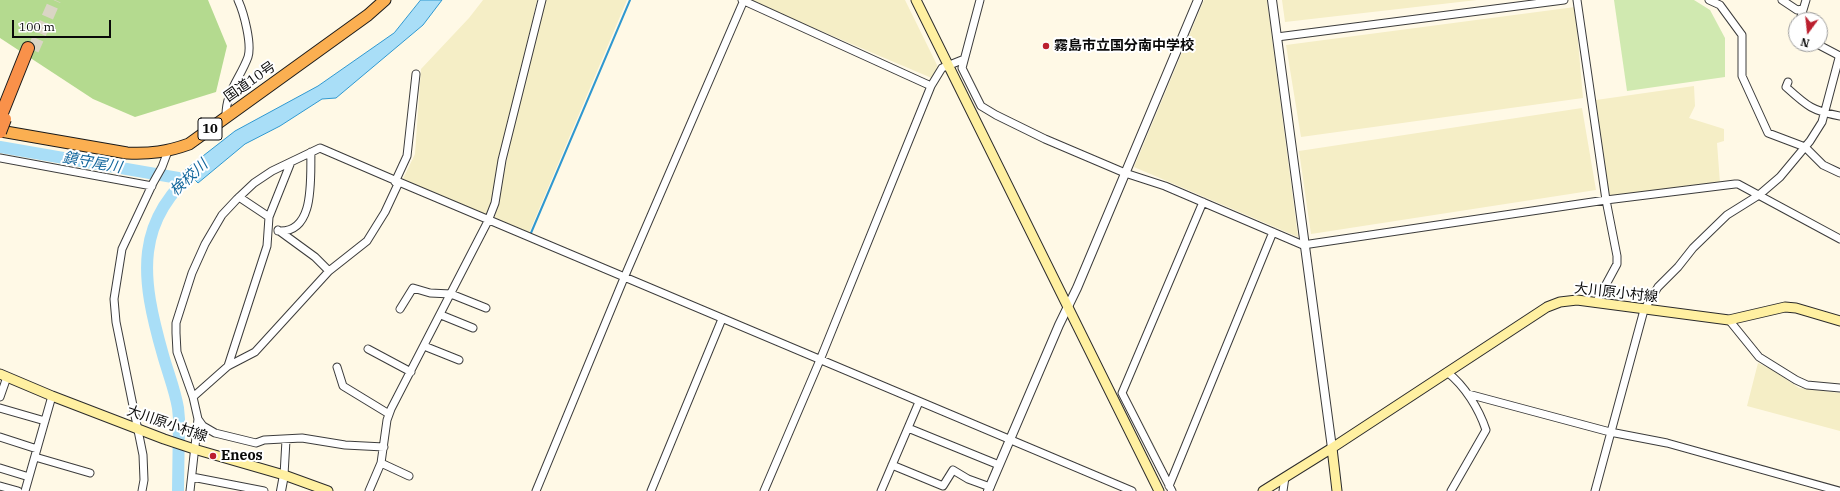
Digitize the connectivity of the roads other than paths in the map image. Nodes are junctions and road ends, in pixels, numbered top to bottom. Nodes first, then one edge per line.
1 (238, 0) edge
2 (385, 0) edge
3 (542, 0) edge
4 (744, 0) edge
5 (916, 0) edge
6 (980, 0) edge
7 (1198, 0) edge
8 (1272, 0) edge
9 (1564, 0) edge
10 (1577, 0) edge
11 (1709, 0) edge
12 (1782, 0) edge
13 (1806, 0) edge
14 (1803, 9) junction
15 (1802, 12) edge
16 (1276, 37) junction
17 (30, 49) tunnel mouth
18 (1828, 50) edge
19 (1839, 57) edge
20 (962, 60) junction
21 (948, 66) junction
22 (416, 74) dead end
23 (1788, 82) dead end
24 (931, 86) junction
25 (1824, 113) junction
26 (1840, 116) edge
27 (2, 118) edge
28 (226, 118) junction
29 (0, 131) edge
30 (1806, 147) junction
31 (168, 151) junction
32 (311, 152) junction
33 (0, 158) edge
34 (291, 162) junction
35 (1125, 173) junction
36 (1840, 173) edge
37 (397, 182) junction
38 (152, 184) junction
39 (1759, 196) junction
40 (239, 197) junction
41 (1606, 200) junction
42 (1203, 202) junction
43 (269, 220) junction
44 (488, 221) junction
45 (278, 230) junction
46 (1273, 232) junction
47 (1840, 239) edge
48 (1303, 245) junction
49 (329, 271) junction
50 (624, 278) junction
51 (451, 294) junction
52 (1596, 303) junction
53 (486, 308) dead end
54 (1068, 308) junction
55 (400, 309) dead end
56 (1644, 310) junction
57 (441, 315) junction
58 (722, 319) junction
59 (1729, 320) junction
60 (1840, 321) edge
61 (473, 328) dead end
62 (424, 346) junction
63 (368, 349) dead end
64 (459, 360) dead end
65 (820, 360) junction
66 (228, 366) junction
67 (337, 367) dead end
68 (411, 372) junction
69 (1447, 372) junction
70 (4, 376) edge
71 (1840, 388) edge
72 (1468, 394) junction
73 (52, 396) junction
74 (0, 397) edge
75 (193, 397) junction
76 (919, 402) junction
77 (0, 408) edge
78 (389, 414) junction
79 (198, 419) junction
80 (45, 421) junction
81 (908, 428) junction
82 (136, 429) junction
83 (1610, 432) junction
84 (0, 437) edge
85 (286, 440) junction
86 (1010, 441) junction
87 (384, 447) junction
88 (1332, 448) junction
89 (37, 449) junction
90 (194, 449) junction
91 (35, 457) junction
92 (382, 463) junction
93 (892, 465) junction
94 (999, 465) junction
95 (0, 468) edge
96 (90, 473) dead end
97 (284, 475) junction
98 (409, 476) dead end
99 (29, 477) junction
100 (192, 477) junction
101 (1285, 477) junction
102 (0, 486) edge
103 (989, 489) edge
104 (1170, 489) edge
105 (18, 491) edge
106 (25, 491) edge
107 (142, 491) edge
108 (190, 491) edge
109 (264, 491) edge
110 (281, 491) edge
111 (328, 491) edge
112 (369, 491) edge
113 (536, 491) edge
114 (651, 491) edge
115 (764, 491) edge
116 (881, 491) edge
117 (1132, 491) edge
118 (1159, 491) edge
119 (1263, 491) edge
120 (1283, 491) edge
121 (1337, 491) edge
122 (1451, 491) edge
123 (1595, 491) edge
124 (1839, 491) edge

1 - 28 street
2 - 28 highway, 国道10号 / 10
3 - 44 street
4 - 24 street
4 - 50 street
5 - 21 main road
6 - 20 street
7 - 35 street
8 - 16 street
9 - 16 street
10 - 41 street
11 - 30 street
12 - 14 street
13 - 14 street
14 - 15 street
16 - 48 street
17 - 27 highway
18 - 19 street
19 - 25 street
20 - 21 street
20 - 35 street
21 - 24 street
21 - 54 main road
22 - 37 street
23 - 25 street
24 - 65 street
25 - 26 street
25 - 30 street
27 - 29 highway, bridge
28 - 31 highway, 国道10号 / 10
29 - 31 highway, 国道10号 / 10
30 - 36 street
30 - 39 street
31 - 38 street
32 - 34 street
32 - 37 street
32 - 45 street
33 - 38 street
34 - 40 street
34 - 43 street
35 - 42 street
35 - 54 street
37 - 44 street
37 - 49 street
38 - 82 street
39 - 41 street
39 - 47 street
39 - 56 street
40 - 43 street
40 - 75 street
41 - 48 street
41 - 52 street
42 - 46 street
42 - 104 street
43 - 45 street
43 - 66 street
44 - 50 street
44 - 51 street
45 - 49 street
46 - 48 street
46 - 104 street
48 - 88 street
49 - 66 street
50 - 58 street
50 - 113 street
51 - 53 street
51 - 55 street
51 - 57 street
52 - 56 main road, 大川原小村線
52 - 69 main road, 大川原小村線
54 - 86 street
54 - 118 main road
56 - 59 main road, 大川原小村線
56 - 83 street
57 - 61 street
57 - 62 street
58 - 65 street
58 - 114 street
59 - 60 main road, 大川原小村線
59 - 71 street
62 - 64 street
62 - 68 street
63 - 68 street
65 - 76 street
65 - 115 street
66 - 75 street
67 - 78 street
68 - 78 street
69 - 72 street
69 - 88 main road, 大川原小村線
70 - 73 main road, 大川原小村線
70 - 74 street
72 - 83 street
72 - 122 street
73 - 80 street
73 - 82 main road, 大川原小村線
75 - 79 street
76 - 81 street
76 - 86 street
77 - 80 street
78 - 87 street
79 - 85 street
79 - 90 street
80 - 89 street
81 - 93 street
81 - 94 street
82 - 90 main road, 大川原小村線
82 - 107 street
83 - 123 street
83 - 124 street
84 - 89 street
85 - 87 street
85 - 97 street
86 - 94 street
86 - 117 street
87 - 92 street
88 - 101 main road, 大川原小村線
88 - 121 main road
89 - 91 street
90 - 97 main road, 大川原小村線
90 - 100 street
91 - 96 street
91 - 99 street
92 - 98 street
92 - 112 street
93 - 103 street
93 - 116 street
94 - 103 street
95 - 99 street
97 - 110 street
97 - 111 main road, 大川原小村線
99 - 106 street
100 - 108 street
100 - 109 street
101 - 119 main road, 大川原小村線
101 - 120 street
102 - 105 street

